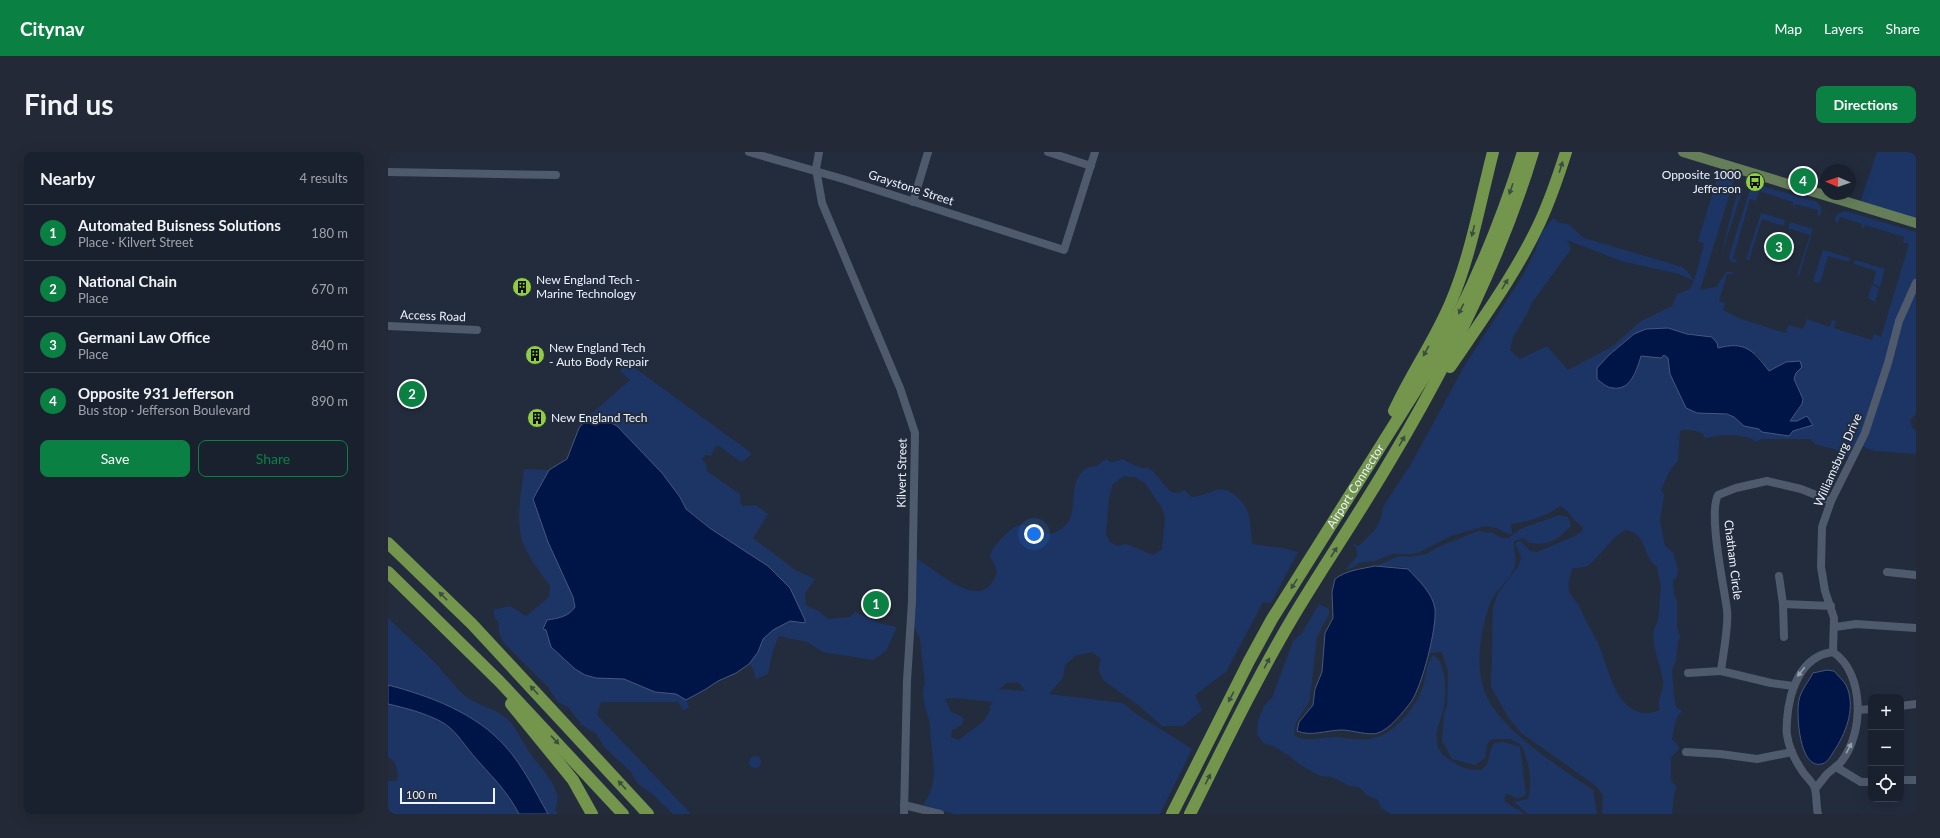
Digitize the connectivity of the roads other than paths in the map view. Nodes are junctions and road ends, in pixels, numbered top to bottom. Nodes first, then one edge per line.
1 (749, 152) edge
2 (819, 152) edge
3 (928, 152) edge
4 (1048, 152) edge
5 (1095, 152) edge
6 (1493, 152) edge
7 (1523, 152) edge
8 (1533, 152) edge
9 (1566, 152) edge
10 (1683, 152) edge
11 (1091, 166) junction
12 (388, 172) edge
13 (816, 172) junction
14 (556, 175) dead end
15 (913, 202) junction
16 (1916, 224) edge
17 (1916, 283) edge
18 (388, 326) edge
19 (478, 330) dead end
20 (1414, 421) junction
21 (1373, 455) junction
22 (1830, 501) junction
23 (388, 543) edge
24 (388, 572) edge
25 (1887, 572) dead end
26 (1916, 575) edge
27 (1779, 576) dead end
28 (1783, 604) junction
29 (1831, 606) junction
30 (1835, 627) junction
31 (1916, 628) edge
32 (1784, 637) dead end
33 (460, 641) junction
34 (1833, 652) junction
35 (1721, 671) junction
36 (1688, 673) dead end
37 (1794, 686) junction
38 (1916, 704) edge
39 (1904, 706) edge
40 (1868, 709) edge
41 (1859, 710) junction
42 (1686, 752) dead end
43 (1792, 752) junction
44 (1836, 767) junction
45 (1904, 780) edge
46 (1916, 780) edge
47 (1868, 782) edge
48 (1815, 789) junction
49 (904, 805) junction
50 (592, 814) edge
51 (623, 814) edge
52 (648, 814) edge
53 (904, 814) edge
54 (940, 814) edge
55 (1172, 814) edge
56 (1190, 814) edge
57 (1818, 814) edge

1 - 13 street, Graystone Street
2 - 13 street, Kilvert Street
3 - 15 street
4 - 11 street
5 - 11 street
6 -> 21 highway
7 -> 21 highway, Airport Connector
8 - 20 highway, Airport Connector
20 -> 9 highway
10 - 16 main road
11 - 15 street, Graystone Street
12 - 14 street
13 - 15 street, Graystone Street
13 - 49 street, Kilvert Street
17 - 22 street, Williamsburg Drive
18 - 19 street, Access Road
56 -> 20 highway, Airport Connector
21 -> 55 highway, Airport Connector
22 - 29 street, Williamsburg Drive
22 - 35 street, Chatham Circle
52 -> 23 highway
24 - 33 highway
25 - 26 street
27 - 28 street
28 - 29 street
28 - 32 street
29 - 30 street, Williamsburg Drive
30 - 31 street
30 - 34 street, Williamsburg Drive
33 - 50 highway
33 -> 51 highway
34 -> 37 street
34 - 41 street
35 - 36 street
35 - 37 street
37 - 43 street
38 - 39 street
40 - 41 street
44 -> 41 street
42 - 43 street
43 - 48 street
44 - 47 street
44 - 48 street
45 - 46 street
48 - 57 street
49 - 53 street, Kilvert Street
49 - 54 street

